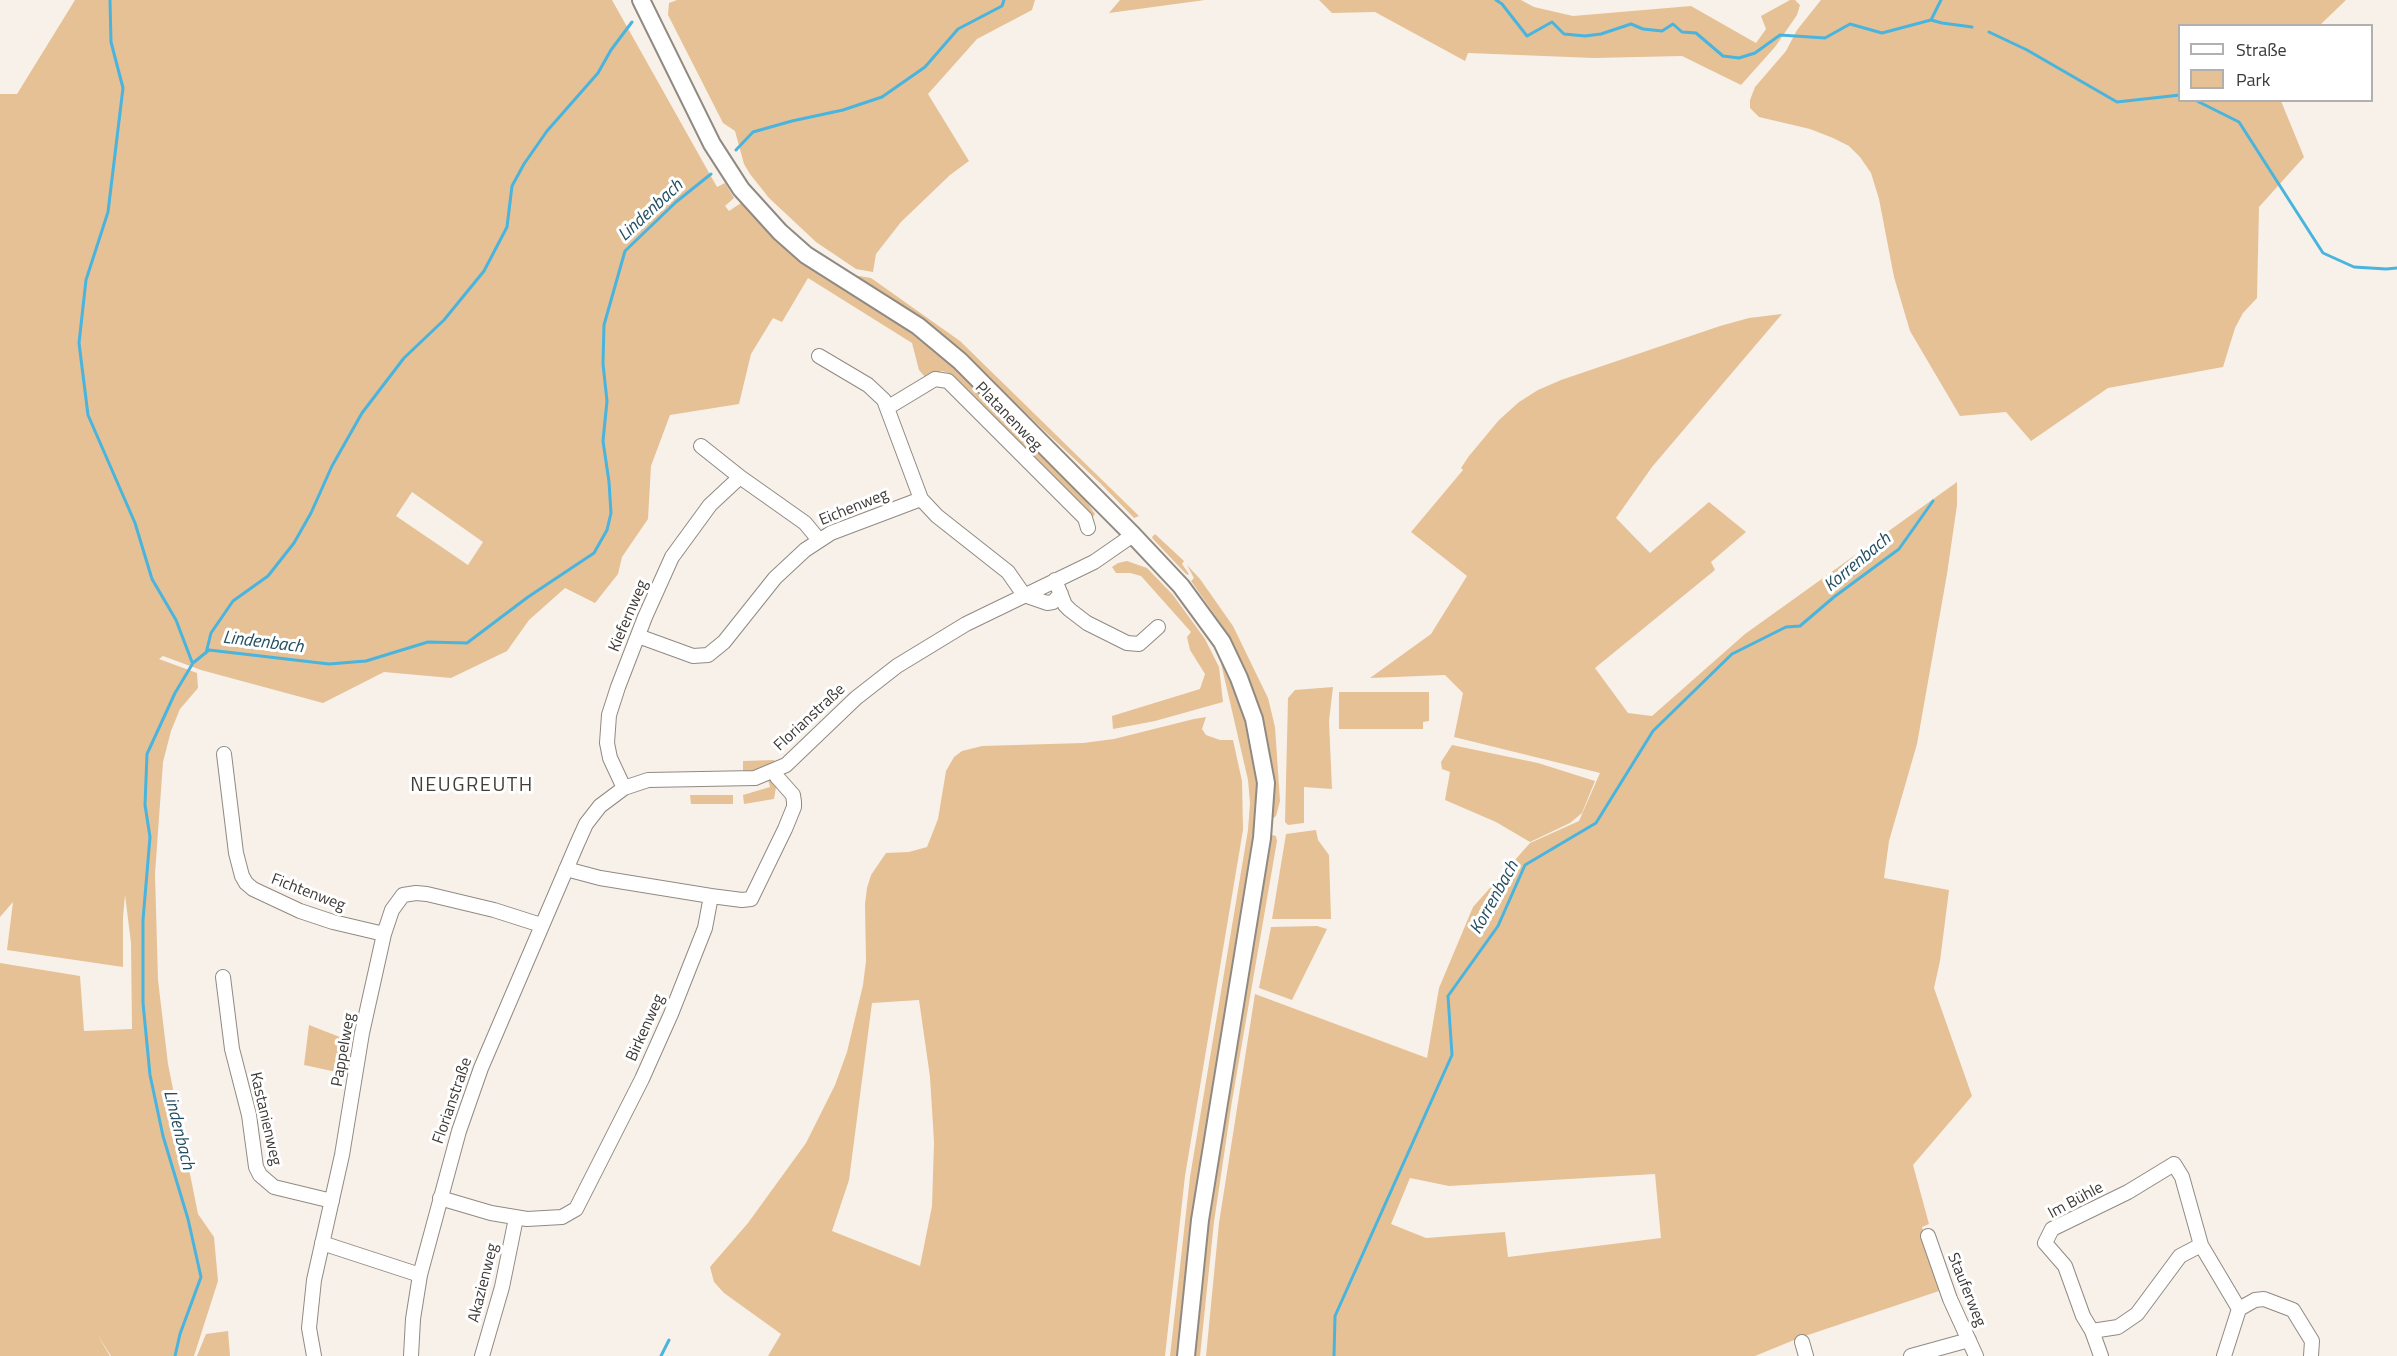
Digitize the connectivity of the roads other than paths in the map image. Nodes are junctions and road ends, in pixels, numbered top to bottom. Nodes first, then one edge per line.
1 (640, 0) edge
2 (819, 356) dead end
3 (888, 408) junction
4 (701, 446) dead end
5 (740, 477) junction
6 (921, 499) junction
7 (1088, 528) dead end
8 (1133, 535) junction
9 (819, 540) junction
10 (1055, 580) junction
11 (1061, 594) junction
12 (1024, 595) junction
13 (1158, 627) dead end
14 (638, 636) junction
15 (224, 753) dead end
16 (774, 770) junction
17 (624, 788) junction
18 (566, 869) junction
19 (711, 896) junction
20 (541, 926) junction
21 (384, 934) junction
22 (224, 977) dead end
23 (440, 1198) junction
24 (332, 1201) junction
25 (516, 1218) junction
26 (1928, 1236) dead end
27 (322, 1243) junction
28 (2200, 1245) junction
29 (420, 1275) junction
30 (2239, 1309) junction
31 (2092, 1331) junction
32 (1969, 1340) junction
33 (1802, 1342) dead end
34 (314, 1356) edge
35 (411, 1356) edge
36 (482, 1356) edge
37 (1186, 1356) edge
38 (1806, 1356) edge
39 (1911, 1356) edge
40 (1976, 1356) edge
41 (2101, 1356) edge
42 (2224, 1356) edge
43 (2311, 1356) edge

1 - 8 main road
2 - 3 street
3 - 6 street
3 - 7 street, Platanenweg
4 - 5 street
5 - 9 street
5 - 14 street, Kiefernweg
6 - 9 street, Eichenweg
6 - 12 street
8 - 10 street, Florianstraße
8 - 37 main road
9 - 14 street, Eichenweg
10 - 11 street
10 - 12 street, Florianstraße
11 - 12 street
11 - 13 street
12 - 16 street, Florianstraße
14 - 17 street, Kiefernweg
15 - 21 street, Fichtenweg
16 - 17 street, Florianstraße
16 - 19 street
17 - 18 street, Florianstraße
18 - 19 street
18 - 20 street, Florianstraße
19 - 25 street, Birkenweg
20 - 21 street, Pappelweg
20 - 23 street, Florianstraße
21 - 24 street, Pappelweg
22 - 24 street, Kastanienweg
23 - 25 street, Birkenweg
23 - 29 street, Florianstraße
24 - 27 street, Pappelweg
25 - 36 street, Akazienweg
26 - 32 street, Stauferweg
27 - 29 street
27 - 34 street, Pappelweg
28 - 30 street
28 - 31 street
28 - 31 street, Im Bühle
29 - 35 street, Florianstraße
30 - 42 street
30 - 43 street
31 - 41 street, Im Bühle
32 - 39 street
32 - 40 street, Stauferweg
33 - 38 street

